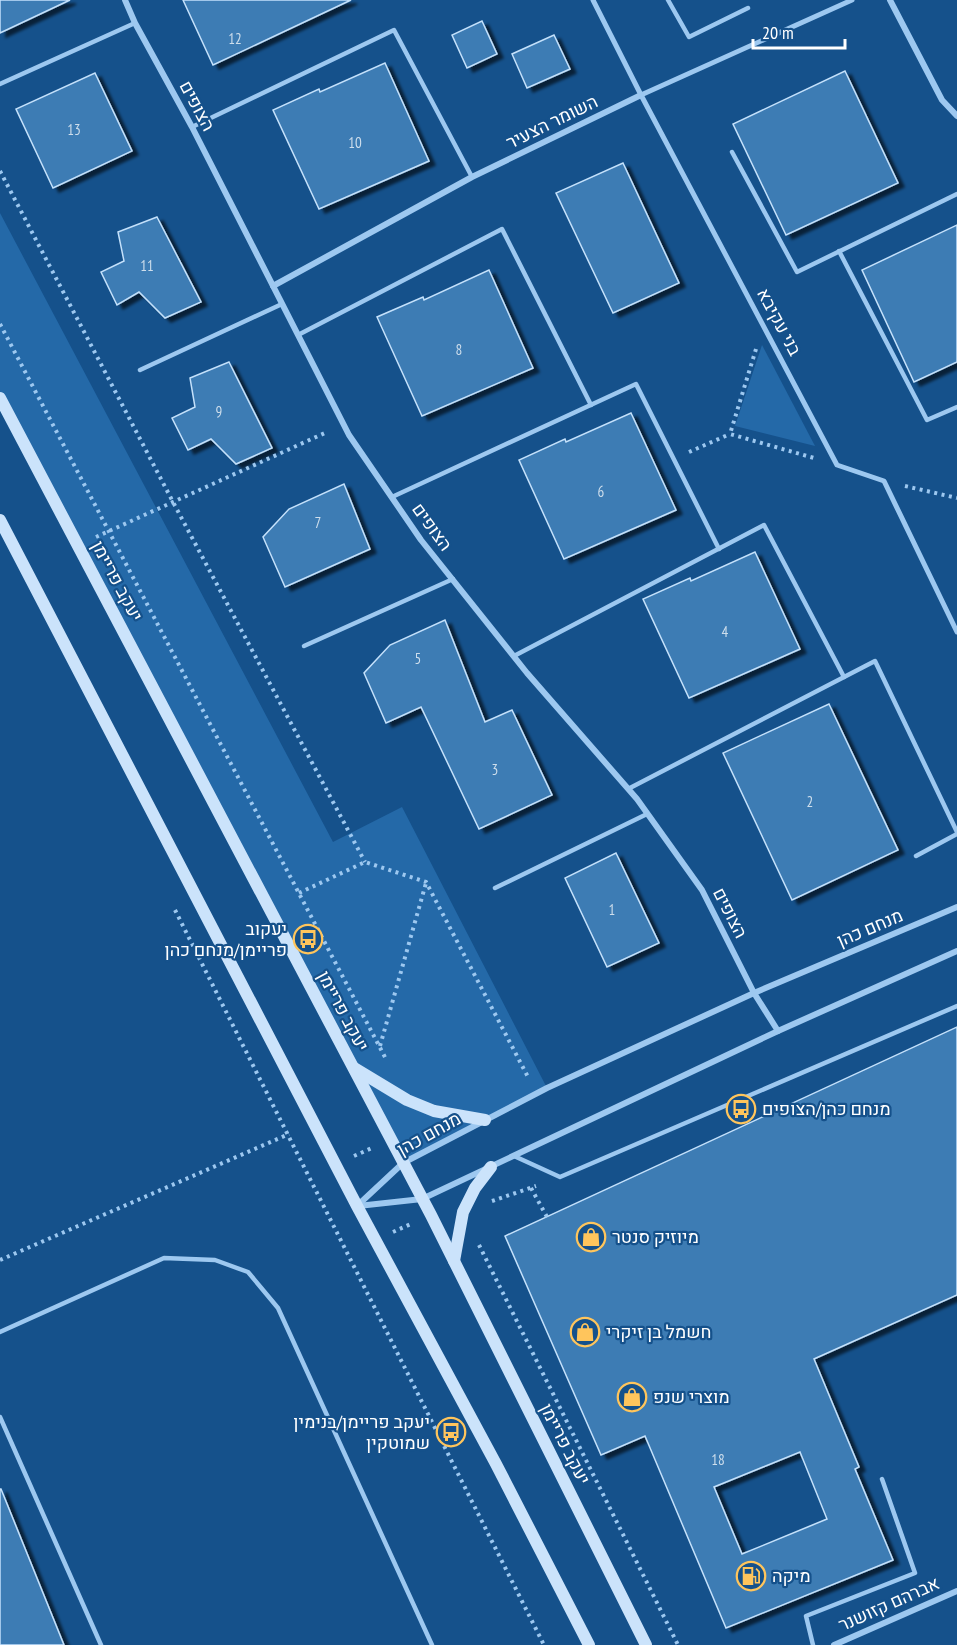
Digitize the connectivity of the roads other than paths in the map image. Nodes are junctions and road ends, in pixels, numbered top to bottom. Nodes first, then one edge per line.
1 (125, 0) edge
2 (593, 0) edge
3 (668, 0) edge
4 (852, 0) edge
5 (890, 0) edge
6 (748, 9) dead end
7 (135, 23) junction
8 (0, 84) edge
9 (641, 95) junction
10 (957, 116) edge
11 (192, 127) junction
12 (732, 152) dead end
13 (472, 177) junction
14 (957, 194) edge
15 (839, 251) junction
16 (273, 286) junction
17 (282, 304) junction
18 (298, 334) junction
19 (140, 370) dead end
20 (0, 399) edge
21 (591, 405) junction
22 (957, 407) edge
23 (392, 497) junction
24 (0, 520) edge
25 (719, 549) junction
26 (453, 579) junction
27 (957, 632) edge
28 (304, 646) dead end
29 (514, 656) junction
30 (844, 677) junction
31 (628, 789) junction
32 (647, 814) junction
33 (957, 833) edge
34 (916, 856) dead end
35 (495, 888) dead end
36 (957, 907) edge
37 (957, 951) edge
38 (754, 993) junction
39 (957, 1006) edge
40 (778, 1031) junction
41 (353, 1068) junction
42 (484, 1120) junction
43 (514, 1156) junction
44 (403, 1163) junction
45 (491, 1167) junction
46 (422, 1199) junction
47 (357, 1206) junction
48 (453, 1261) junction
49 (0, 1332) edge
50 (0, 1417) edge
51 (882, 1479) dead end
52 (957, 1591) edge
53 (101, 1645) edge
54 (432, 1645) edge
55 (590, 1645) edge
56 (646, 1645) edge
57 (813, 1645) edge
58 (834, 1645) edge

1 - 7 street, הצופים
2 - 9 street, בני עקיבא
3 - 6 lane
4 - 9 street, השומר הצעיר
5 - 10 street
7 - 8 lane
7 - 11 street, הצופים
9 - 13 street, השומר הצעיר
9 - 27 street, בני עקיבא
11 - 13 lane
11 - 16 street, הצופים
12 - 15 lane
13 - 16 street, השומר הצעיר
14 - 15 lane
15 - 22 lane
16 - 17 street, הצופים
17 - 18 street, הצופים
17 - 19 lane
18 - 21 lane
18 - 23 street, הצופים
20 - 41 main road, יעקב פריימן
21 - 23 lane
21 - 25 lane
23 - 26 street, הצופים
24 - 47 main road
25 - 29 lane
25 - 30 lane
26 - 28 lane
26 - 29 street, הצופים
29 - 31 street, הצופים
30 - 31 lane
30 - 33 lane
31 - 32 street, הצופים
32 - 35 lane
32 - 38 street, הצופים
33 - 34 lane
36 - 38 street, מנחם כהן
37 - 40 street
38 - 40 street, הצופים
38 - 42 street, מנחם כהן
39 - 43 lane
40 - 43 street
41 - 42 main road
41 - 44 main road, יעקב פריימן
42 - 44 street, מנחם כהן
43 - 45 street
44 - 46 main road, יעקב פריימן
44 - 47 street, מנחם כהן
45 - 46 street
45 - 48 main road
46 - 47 street
46 - 48 main road, יעקב פריימן
47 - 55 main road
48 - 56 main road, יעקב פריימן
49 - 54 lane
50 - 53 lane
51 - 57 lane
52 - 58 street, אברהם קזושנר

